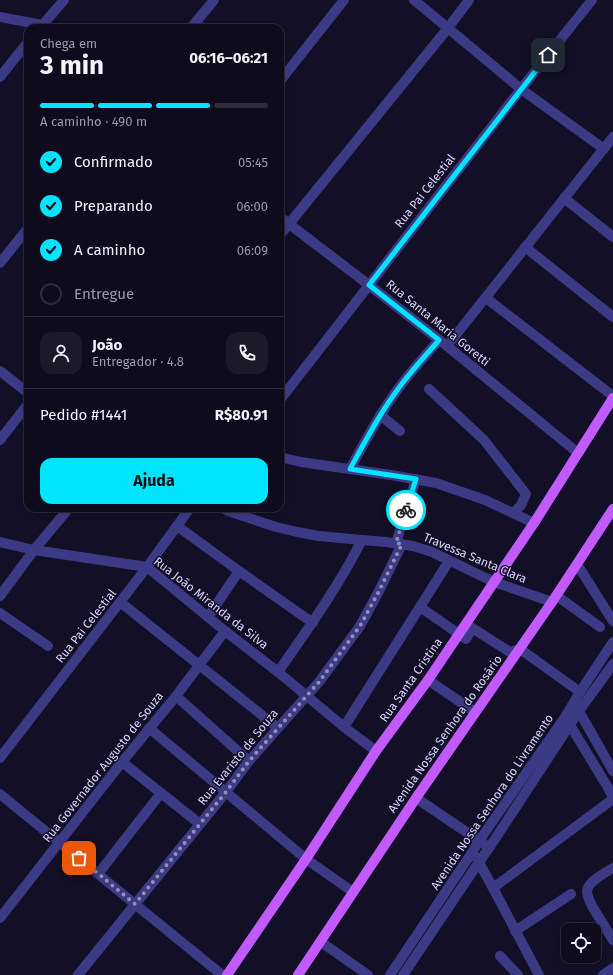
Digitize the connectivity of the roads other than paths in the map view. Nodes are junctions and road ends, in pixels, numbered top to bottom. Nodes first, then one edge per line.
1 (64, 0) edge
2 (214, 0) edge
3 (344, 0) edge
4 (414, 0) edge
5 (469, 0) edge
6 (592, 0) edge
7 (0, 17) edge
8 (29, 24) edge
9 (44, 24) edge
10 (194, 24) edge
11 (448, 28) junction
12 (24, 47) edge
13 (284, 76) edge
14 (0, 77) edge
15 (521, 89) junction
16 (613, 137) edge
17 (604, 149) junction
18 (564, 198) junction
19 (284, 220) edge
20 (289, 224) junction
21 (284, 230) edge
22 (24, 233) edge
23 (613, 237) edge
24 (525, 247) junction
25 (0, 262) edge
26 (369, 285) junction
27 (486, 298) junction
28 (613, 317) edge
29 (439, 340) junction
30 (447, 346) junction
31 (0, 371) edge
32 (429, 389) dead end
33 (24, 390) edge
34 (284, 395) edge
35 (613, 397) edge
36 (24, 409) edge
37 (380, 415) junction
38 (400, 431) dead end
39 (2, 435) edge
40 (578, 453) junction
41 (284, 458) edge
42 (350, 469) junction
43 (416, 479) junction
44 (613, 508) edge
45 (66, 512) edge
46 (187, 512) edge
47 (231, 512) edge
48 (514, 513) junction
49 (534, 523) junction
50 (177, 526) junction
51 (362, 540) junction
52 (0, 542) edge
53 (399, 544) junction
54 (34, 550) junction
55 (450, 561) junction
56 (577, 564) junction
57 (147, 567) junction
58 (239, 571) junction
59 (494, 582) junction
60 (0, 596) edge
61 (555, 599) junction
62 (120, 602) junction
63 (420, 607) junction
64 (0, 613) edge
65 (208, 617) junction
66 (613, 621) edge
67 (313, 623) junction
68 (600, 627) dead end
69 (224, 631) junction
70 (459, 634) junction
71 (613, 642) edge
72 (48, 646) dead end
73 (520, 649) junction
74 (613, 664) edge
75 (198, 665) junction
76 (278, 672) junction
77 (428, 680) junction
78 (580, 692) junction
79 (307, 695) junction
80 (176, 696) junction
81 (577, 707) junction
82 (475, 712) junction
83 (568, 721) junction
84 (344, 727) junction
85 (148, 728) junction
86 (278, 728) junction
87 (376, 752) junction
88 (0, 758) edge
89 (249, 761) junction
90 (122, 762) junction
91 (613, 771) edge
92 (226, 792) junction
93 (161, 793) junction
94 (0, 794) edge
95 (416, 798) junction
96 (613, 798) edge
97 (200, 824) junction
98 (479, 840) junction
99 (59, 842) junction
100 (489, 848) junction
101 (473, 851) junction
102 (306, 859) junction
103 (479, 862) junction
104 (613, 868) edge
105 (98, 874) junction
106 (493, 888) junction
107 (353, 892) junction
108 (571, 894) dead end
109 (135, 904) junction
110 (0, 918) edge
111 (515, 930) junction
112 (613, 940) edge
113 (321, 942) junction
114 (500, 956) dead end
115 (613, 968) edge
116 (78, 975) edge
117 (222, 975) edge
118 (227, 975) edge
119 (298, 975) edge
120 (368, 975) edge
121 (390, 975) edge
122 (403, 975) edge
123 (518, 975) edge
124 (539, 975) edge
125 (603, 975) edge

1 - 9 street
2 - 10 street
3 - 13 street
4 - 11 street
5 - 11 street
6 - 15 street, Rua Pai Celestial
7 - 8 street
11 - 15 street
11 - 20 street
12 - 14 street
15 - 17 street
15 - 26 street, Rua Pai Celestial
16 - 17 street
17 - 18 street
18 - 23 street
18 - 24 street
19 - 20 street, Rua Santa Maria Goretti
20 - 21 street
20 - 26 street, Rua Santa Maria Goretti
22 - 25 street
24 - 27 street
24 - 28 street
26 - 29 street, Rua Santa Maria Goretti
26 - 34 street, Rua Pai Celestial
27 - 30 street
27 - 35 street
29 - 30 street, Rua Santa Maria Goretti
29 - 37 street
30 - 40 street, Rua Santa Maria Goretti
31 - 33 street
32 - 48 street
35 - 40 main road, Rua Santa Cristina
36 - 39 street
37 - 38 street
37 - 42 street
40 - 49 main road, Rua Santa Cristina
41 - 42 street
42 - 43 street
43 - 48 street
43 - 53 street, Rua Evaristo de Souza
44 - 56 main road, Avenida Nossa Senhora do Rosário
45 - 54 street
46 - 50 street, Rua Pai Celestial
47 - 51 street, Travessa Santa Clara
48 - 49 street
49 - 59 main road, Rua Santa Cristina
50 - 57 street, Rua Pai Celestial
50 - 58 street
51 - 53 street, Travessa Santa Clara
51 - 67 street
52 - 54 street, Rua João Miranda da Silva
53 - 55 street, Travessa Santa Clara
53 - 79 street, Rua Evaristo de Souza
54 - 57 street, Rua João Miranda da Silva
54 - 60 street
55 - 59 street, Travessa Santa Clara
55 - 63 street
56 - 61 main road, Avenida Nossa Senhora do Rosário
56 - 66 street
57 - 62 street, Rua Pai Celestial
57 - 65 street, Rua João Miranda da Silva
58 - 65 street
58 - 67 street
59 - 61 street, Travessa Santa Clara
59 - 70 main road, Rua Santa Cristina
61 - 68 street, Travessa Santa Clara
61 - 73 main road, Avenida Nossa Senhora do Rosário
62 - 75 street
62 - 88 street, Rua Pai Celestial
63 - 70 street
63 - 84 street
64 - 72 street
65 - 69 street, Rua João Miranda da Silva
67 - 76 street
69 - 75 street, Rua Governador Augusto de Souza
69 - 76 street, Rua João Miranda da Silva
70 - 73 street
70 - 77 main road, Rua Santa Cristina
71 - 78 street, Avenida Nossa Senhora do Livramento
73 - 78 street
73 - 82 main road, Avenida Nossa Senhora do Rosário
74 - 81 street, Avenida Nossa Senhora do Livramento
75 - 80 street, Rua Governador Augusto de Souza
75 - 86 street
76 - 79 street, Rua João Miranda da Silva
77 - 82 street
77 - 87 main road, Rua Santa Cristina
78 - 81 street, Avenida Nossa Senhora do Livramento
79 - 84 street, Rua João Miranda da Silva
79 - 86 street, Rua Evaristo de Souza
80 - 85 street, Rua Governador Augusto de Souza
80 - 89 street
81 - 83 street, Avenida Nossa Senhora do Livramento
81 - 91 street
82 - 95 main road, Avenida Nossa Senhora do Rosário
83 - 96 street
83 - 98 street, Avenida Nossa Senhora do Livramento
83 - 100 street, Avenida Nossa Senhora do Livramento
84 - 87 street, Rua João Miranda da Silva
85 - 90 street, Rua Governador Augusto de Souza
85 - 92 street
86 - 89 street, Rua Evaristo de Souza
87 - 102 main road, Rua Santa Cristina
89 - 92 street, Rua Evaristo de Souza
90 - 93 street
90 - 99 street, Rua Governador Augusto de Souza
92 - 97 street, Rua Evaristo de Souza
92 - 102 street
93 - 97 street
93 - 105 street
94 - 99 street
95 - 98 street
95 - 107 main road, Avenida Nossa Senhora do Rosário
96 - 106 street
97 - 109 street, Rua Evaristo de Souza
98 - 100 street
98 - 101 street, Avenida Nossa Senhora do Livramento
99 - 105 street
99 - 110 street, Rua Governador Augusto de Souza
100 - 103 street, Avenida Nossa Senhora do Livramento
101 - 103 street
101 - 121 street, Avenida Nossa Senhora do Livramento
102 - 107 street
102 - 118 main road, Rua Santa Cristina
103 - 106 street
103 - 122 street, Avenida Nossa Senhora do Livramento
104 - 112 street
105 - 109 street
106 - 111 street
107 - 113 main road, Avenida Nossa Senhora do Rosário
108 - 111 street
109 - 116 street, Rua Evaristo de Souza
109 - 117 street
111 - 124 street
113 - 119 main road, Avenida Nossa Senhora do Rosário
113 - 120 street
114 - 123 street
115 - 125 street

